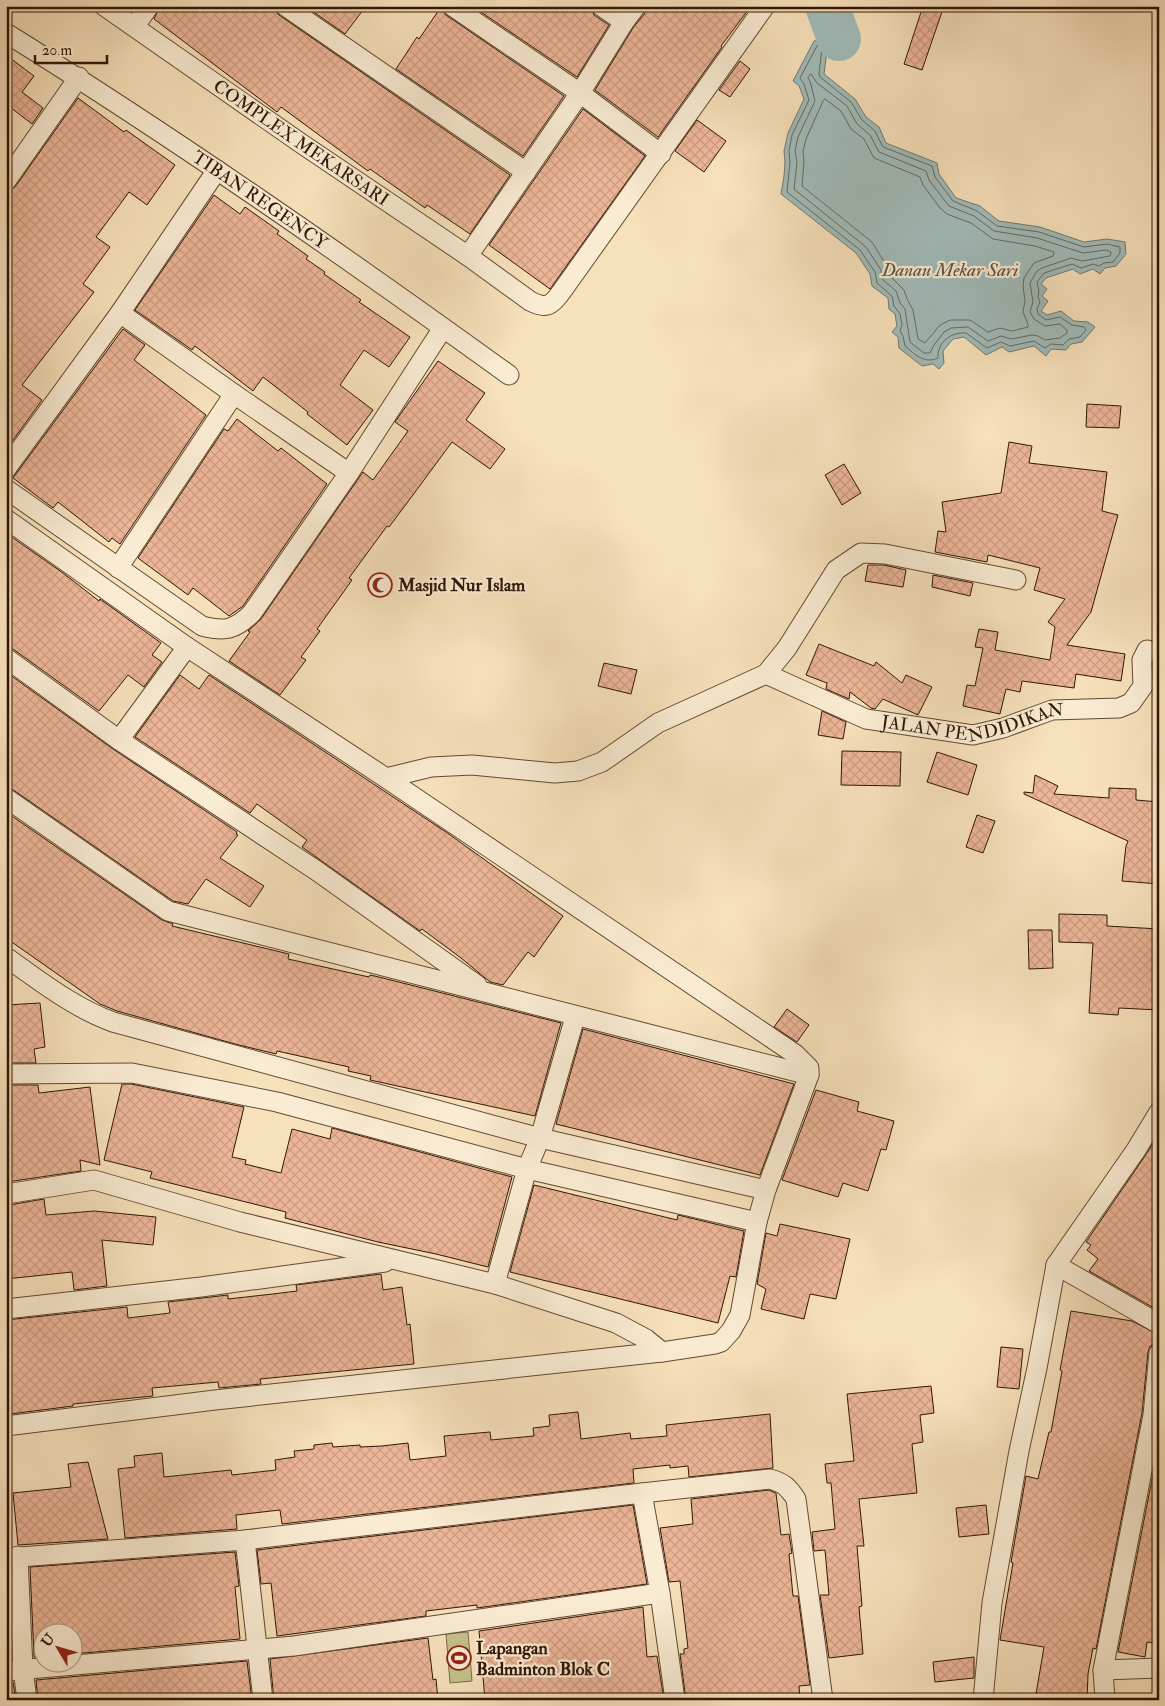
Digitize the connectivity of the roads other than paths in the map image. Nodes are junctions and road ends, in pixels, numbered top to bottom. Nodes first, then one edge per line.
1 (104, 6) edge
2 (150, 6) edge
3 (285, 6) edge
4 (452, 6) edge
5 (601, 6) edge
6 (636, 6) edge
7 (765, 6) edge
8 (624, 22) junction
9 (135, 26) junction
10 (6, 33) edge
11 (78, 78) junction
12 (580, 93) junction
13 (661, 154) junction
14 (217, 170) junction
15 (526, 172) junction
16 (6, 181) edge
17 (468, 256) junction
18 (120, 312) junction
19 (444, 328) junction
20 (509, 375) dead end
21 (234, 394) junction
22 (6, 469) edge
23 (349, 473) junction
24 (6, 489) edge
25 (6, 519) edge
26 (118, 568) junction
27 (1016, 580) dead end
28 (187, 647) junction
29 (1147, 650) dead end
30 (6, 658) edge
31 (766, 674) junction
32 (119, 740) junction
33 (386, 778) junction
34 (6, 798) edge
35 (6, 958) edge
36 (487, 992) junction
37 (575, 1016) junction
38 (6, 1074) edge
39 (809, 1075) junction
40 (1159, 1112) edge
41 (540, 1138) junction
42 (526, 1169) junction
43 (766, 1190) junction
44 (6, 1194) edge
45 (757, 1222) junction
46 (395, 1261) junction
47 (1056, 1265) junction
48 (495, 1284) junction
49 (6, 1309) edge
50 (1159, 1324) edge
51 (662, 1352) junction
52 (1159, 1353) edge
53 (6, 1426) edge
54 (642, 1493) junction
55 (245, 1540) junction
56 (12, 1557) edge
57 (660, 1593) junction
58 (256, 1648) junction
59 (1159, 1668) edge
60 (15, 1670) edge
61 (1103, 1670) junction
62 (27, 1700) edge
63 (263, 1700) edge
64 (675, 1700) edge
65 (822, 1700) edge
66 (983, 1700) edge
67 (1105, 1700) edge

1 - 9 street, COMPLEX MEKARSARI
2 - 9 street
3 - 15 street
4 - 12 street
5 - 8 street
6 - 8 street
7 - 13 street, COMPLEX MEKARSARI
8 - 12 street
9 - 17 street, COMPLEX MEKARSARI
10 - 11 street, TIBAN REGENCY
11 - 14 street, TIBAN REGENCY
11 - 16 street
12 - 13 street
12 - 15 street
13 - 17 street, COMPLEX MEKARSARI
14 - 18 street
14 - 19 street, TIBAN REGENCY
15 - 17 street
18 - 21 street
18 - 22 street
19 - 20 street, TIBAN REGENCY
19 - 23 street
21 - 23 street
21 - 26 street
23 - 26 street
24 - 26 street
25 - 28 street
27 - 31 street
28 - 32 street
28 - 33 street
29 - 31 street, JALAN PENDIDIKAN
30 - 32 street
31 - 33 street
32 - 36 street
33 - 39 street
34 - 36 street
35 - 41 street
36 - 37 street
37 - 39 street
37 - 41 street
38 - 42 street
39 - 43 street
40 - 47 street
41 - 42 street
41 - 43 street
42 - 45 street
42 - 48 street
43 - 45 street
44 - 46 street
45 - 51 street
46 - 48 street
46 - 49 street
47 - 50 street
47 - 66 street
48 - 51 street
51 - 53 street
52 - 61 street
54 - 55 street
54 - 57 street
54 - 65 street
55 - 56 street
55 - 58 street
56 - 60 street
57 - 58 street
57 - 64 street
58 - 60 street
58 - 63 street
59 - 61 street
60 - 62 street
61 - 67 street

